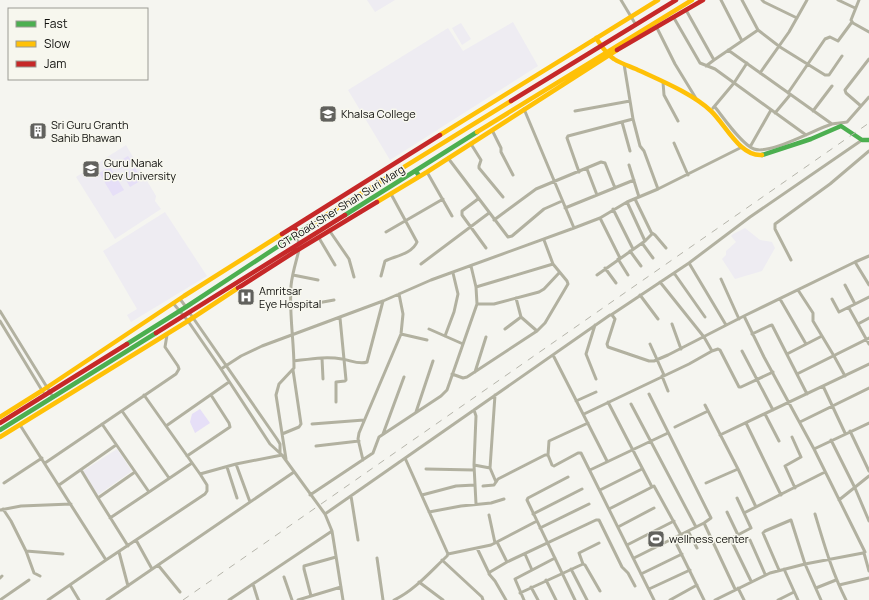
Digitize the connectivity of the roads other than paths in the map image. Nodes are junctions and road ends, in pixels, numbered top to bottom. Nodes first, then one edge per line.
1 (621, 0) edge
2 (658, 0) edge
3 (675, 0) edge
4 (692, 0) edge
5 (703, 0) edge
6 (721, 0) edge
7 (742, 0) edge
8 (762, 0) edge
9 (807, 0) edge
10 (838, 0) edge
11 (859, 0) edge
12 (855, 8) junction
13 (686, 10) junction
14 (631, 17) junction
15 (674, 18) junction
16 (797, 18) junction
17 (852, 22) junction
18 (636, 25) junction
19 (657, 28) junction
20 (758, 30) junction
21 (869, 32) edge
22 (596, 38) junction
23 (742, 40) junction
24 (602, 46) junction
25 (780, 47) junction
26 (728, 50) junction
27 (608, 54) junction
28 (842, 56) dead end
29 (869, 58) edge
30 (714, 60) junction
31 (747, 63) junction
32 (624, 64) junction
33 (808, 64) junction
34 (706, 66) junction
35 (760, 73) junction
36 (663, 82) junction
37 (734, 83) junction
38 (832, 86) dead end
39 (789, 94) junction
40 (869, 97) edge
41 (630, 101) junction
42 (698, 101) junction
43 (861, 106) junction
44 (523, 108) junction
45 (713, 109) junction
46 (575, 111) dead end
47 (813, 111) junction
48 (773, 112) junction
49 (633, 119) junction
50 (678, 121) dead end
51 (622, 122) junction
52 (832, 124) junction
53 (492, 130) junction
54 (806, 135) junction
55 (862, 140) junction
56 (869, 140) edge
57 (674, 143) dead end
58 (471, 144) junction
59 (742, 147) junction
60 (750, 147) junction
61 (630, 151) dead end
62 (869, 151) edge
63 (444, 153) junction
64 (448, 158) junction
65 (629, 164) dead end
66 (587, 169) junction
67 (416, 171) junction
68 (427, 172) junction
69 (579, 172) junction
70 (688, 174) junction
71 (513, 175) dead end
72 (419, 176) junction
73 (634, 180) junction
74 (554, 182) junction
75 (615, 188) junction
76 (388, 189) junction
77 (658, 189) junction
78 (391, 194) junction
79 (597, 195) junction
80 (503, 197) dead end
81 (637, 198) junction
82 (443, 199) junction
83 (478, 199) junction
84 (562, 201) junction
85 (627, 202) junction
86 (565, 208) junction
87 (613, 209) junction
88 (489, 213) junction
89 (452, 216) dead end
90 (600, 218) junction
91 (494, 220) junction
92 (406, 221) junction
93 (294, 227) junction
94 (470, 227) junction
95 (574, 228) junction
96 (329, 229) junction
97 (386, 232) dead end
98 (652, 233) junction
99 (296, 234) junction
100 (318, 238) junction
101 (544, 240) junction
102 (644, 242) junction
103 (300, 244) junction
104 (486, 248) dead end
105 (666, 248) dead end
106 (299, 249) junction
107 (632, 250) junction
108 (869, 256) edge
109 (619, 258) junction
110 (653, 258) dead end
111 (792, 260) dead end
112 (855, 262) junction
113 (689, 263) junction
114 (421, 264) dead end
115 (553, 264) junction
116 (335, 265) dead end
117 (471, 266) junction
118 (641, 266) dead end
119 (605, 268) junction
120 (453, 273) junction
121 (559, 273) junction
122 (674, 273) junction
123 (293, 274) junction
124 (596, 275) dead end
125 (628, 275) dead end
126 (381, 276) dead end
127 (354, 277) dead end
128 (721, 279) dead end
129 (318, 280) dead end
130 (660, 282) junction
131 (616, 284) dead end
132 (845, 284) dead end
133 (869, 285) edge
134 (476, 287) junction
135 (798, 290) junction
136 (399, 294) junction
137 (640, 295) junction
138 (869, 297) edge
139 (516, 298) junction
140 (180, 299) junction
141 (780, 299) junction
142 (832, 299) dead end
143 (334, 300) dead end
144 (383, 301) junction
145 (174, 303) junction
146 (477, 304) junction
147 (855, 304) junction
148 (186, 307) junction
149 (290, 308) junction
150 (849, 308) junction
151 (0, 311) edge
152 (180, 311) junction
153 (189, 312) junction
154 (611, 315) junction
155 (183, 316) junction
156 (744, 316) junction
157 (193, 317) junction
158 (522, 317) junction
159 (705, 317) dead end
160 (340, 318) junction
161 (869, 318) edge
162 (658, 319) dead end
163 (739, 319) junction
164 (0, 321) edge
165 (188, 321) junction
166 (672, 324) dead end
167 (858, 324) junction
168 (595, 325) junction
169 (726, 325) junction
170 (429, 329) dead end
171 (505, 329) dead end
172 (537, 331) junction
173 (168, 333) junction
174 (401, 334) junction
175 (752, 334) junction
176 (292, 335) junction
177 (445, 336) junction
178 (822, 336) junction
179 (486, 337) dead end
180 (704, 337) junction
181 (868, 339) edge
182 (427, 340) dead end
183 (463, 344) junction
184 (650, 344) dead end
185 (806, 344) junction
186 (869, 344) edge
187 (682, 348) junction
188 (712, 351) junction
189 (742, 351) dead end
190 (787, 354) junction
191 (553, 355) junction
192 (834, 356) junction
193 (322, 358) junction
194 (344, 359) junction
195 (658, 360) junction
196 (294, 361) junction
197 (433, 361) dead end
198 (869, 364) edge
199 (226, 366) junction
200 (221, 369) junction
201 (293, 370) junction
202 (475, 372) junction
203 (772, 372) junction
204 (452, 374) junction
205 (796, 374) junction
206 (663, 376) junction
207 (845, 376) junction
208 (404, 377) dead end
209 (323, 379) dead end
210 (596, 379) dead end
211 (757, 380) junction
212 (229, 382) junction
213 (823, 386) junction
214 (48, 387) junction
215 (869, 389) edge
216 (668, 391) dead end
217 (596, 392) dead end
218 (52, 394) junction
219 (649, 394) dead end
220 (807, 394) junction
221 (45, 395) junction
222 (144, 395) junction
223 (211, 395) junction
224 (495, 395) junction
225 (576, 401) junction
226 (336, 402) dead end
227 (608, 402) junction
228 (790, 402) junction
229 (631, 404) dead end
230 (705, 405) dead end
231 (832, 406) junction
232 (474, 410) junction
233 (708, 410) junction
234 (773, 410) junction
235 (122, 411) junction
236 (416, 412) junction
237 (584, 414) junction
238 (765, 414) junction
239 (0, 417) edge
240 (364, 420) junction
241 (588, 422) junction
242 (800, 422) junction
243 (746, 423) junction
244 (869, 423) edge
245 (0, 424) edge
246 (20, 424) junction
247 (102, 424) junction
248 (312, 424) dead end
249 (166, 426) junction
250 (675, 427) dead end
251 (0, 430) edge
252 (850, 431) junction
253 (668, 433) junction
254 (845, 433) junction
255 (282, 434) junction
256 (383, 434) junction
257 (720, 435) junction
258 (0, 437) edge
259 (792, 437) dead end
260 (832, 440) junction
261 (359, 441) junction
262 (650, 441) junction
263 (779, 441) dead end
264 (116, 445) junction
265 (316, 446) dead end
266 (632, 449) junction
267 (814, 449) junction
268 (281, 454) junction
269 (548, 455) junction
270 (187, 456) junction
271 (42, 458) junction
272 (405, 458) junction
273 (363, 460) junction
274 (287, 461) junction
275 (607, 462) junction
276 (45, 463) junction
277 (192, 463) junction
278 (236, 464) junction
279 (474, 465) junction
280 (227, 467) junction
281 (490, 468) junction
282 (426, 469) dead end
283 (642, 469) junction
284 (738, 469) junction
285 (81, 470) junction
286 (474, 470) junction
287 (590, 470) junction
288 (869, 471) edge
289 (135, 472) junction
290 (294, 472) junction
291 (825, 472) junction
292 (200, 474) junction
293 (568, 477) dead end
294 (868, 477) edge
295 (169, 478) junction
296 (496, 482) junction
297 (4, 483) dead end
298 (706, 483) dead end
299 (869, 483) edge
300 (59, 485) junction
301 (475, 486) junction
302 (483, 486) dead end
303 (652, 487) junction
304 (795, 488) junction
305 (855, 488) junction
306 (582, 489) dead end
307 (600, 490) junction
308 (149, 492) junction
309 (310, 495) junction
310 (422, 495) junction
311 (781, 495) junction
312 (351, 496) junction
313 (98, 498) junction
314 (237, 498) dead end
315 (736, 498) dead end
316 (504, 499) dead end
317 (839, 500) junction
318 (250, 502) junction
319 (71, 504) junction
320 (476, 504) junction
321 (589, 504) dead end
322 (654, 508) dead end
323 (756, 508) junction
324 (2, 509) edge
325 (609, 509) junction
326 (429, 512) junction
327 (727, 512) dead end
328 (744, 513) junction
329 (325, 514) junction
330 (533, 514) junction
331 (816, 514) dead end
332 (489, 515) dead end
333 (110, 518) junction
334 (537, 521) junction
335 (674, 521) junction
336 (869, 521) edge
337 (704, 523) junction
338 (618, 527) junction
339 (696, 527) junction
340 (540, 528) junction
341 (332, 530) junction
342 (688, 531) junction
343 (681, 535) junction
344 (738, 535) junction
345 (674, 538) junction
346 (136, 540) junction
347 (358, 540) dead end
348 (750, 540) dead end
349 (496, 542) junction
350 (598, 543) dead end
351 (548, 544) junction
352 (627, 545) junction
353 (128, 546) junction
354 (477, 548) junction
355 (697, 548) dead end
356 (26, 551) junction
357 (869, 551) edge
358 (119, 552) junction
359 (864, 552) junction
360 (63, 554) dead end
361 (448, 554) junction
362 (525, 554) junction
363 (682, 554) junction
364 (336, 557) junction
365 (377, 558) dead end
366 (555, 558) junction
367 (634, 558) junction
368 (106, 560) junction
369 (442, 560) junction
370 (828, 560) junction
371 (507, 562) junction
372 (583, 564) junction
373 (805, 564) junction
374 (158, 565) junction
375 (152, 569) junction
376 (571, 569) junction
377 (784, 569) junction
378 (532, 570) junction
379 (690, 570) junction
380 (779, 570) junction
381 (869, 571) edge
382 (489, 573) junction
383 (562, 573) junction
384 (642, 574) junction
385 (765, 574) junction
386 (40, 576) dead end
387 (284, 577) dead end
388 (869, 578) edge
389 (29, 580) dead end
390 (546, 580) junction
391 (836, 580) junction
392 (751, 581) junction
393 (419, 582) junction
394 (253, 584) junction
395 (70, 585) junction
396 (697, 585) junction
397 (839, 585) junction
398 (128, 586) junction
399 (635, 586) dead end
400 (341, 587) junction
401 (532, 587) junction
402 (736, 588) junction
403 (816, 588) junction
404 (649, 589) junction
405 (180, 592) dead end
406 (520, 592) junction
407 (600, 592) dead end
408 (794, 592) junction
409 (311, 596) junction
410 (402, 598) edge
411 (0, 600) edge
412 (48, 600) edge
413 (79, 600) edge
414 (107, 600) edge
415 (229, 600) edge
416 (258, 600) edge
417 (292, 600) edge
418 (298, 600) edge
419 (343, 600) edge
420 (383, 600) edge
421 (394, 600) edge
422 (443, 600) edge
423 (483, 600) edge
424 (506, 600) edge
425 (524, 600) edge
426 (538, 600) edge
427 (556, 600) edge
428 (575, 600) edge
429 (587, 600) edge
430 (654, 600) edge
431 (670, 600) edge
432 (704, 600) edge
433 (715, 600) edge
434 (744, 600) edge
435 (780, 600) edge
436 (798, 600) edge
437 (822, 600) edge
438 (846, 600) edge

1 - 14 street
2 - 14 main road
3 - 18 main road, GT Road;Sher Shah Suri Marg
4 - 27 main road, GT Road;Sher Shah Suri Marg
5 - 13 main road
6 - 23 street
7 - 20 street
8 - 16 street
9 - 16 street
10 - 12 street
11 - 12 street
12 - 17 street
13 - 15 main road
13 - 30 street
14 - 18 street
14 - 22 main road
15 - 19 main road
15 - 34 street
16 - 25 street
17 - 21 street
17 - 33 street
18 - 24 main road, GT Road;Sher Shah Suri Marg
19 - 27 main road
19 - 42 street
20 - 23 street
20 - 25 street
22 - 24 main road
22 - 93 main road
23 - 26 street
24 - 27 main road
24 - 99 main road, GT Road;Sher Shah Suri Marg
25 - 33 street
25 - 35 street
26 - 30 street
26 - 31 street
27 - 32 main road
27 - 44 main road, GT Road;Sher Shah Suri Marg
28 - 33 street
29 - 43 street
30 - 34 street
31 - 35 street
31 - 37 street
32 - 36 main road
32 - 41 street
33 - 39 street
34 - 37 street
35 - 39 street
36 - 42 main road
36 - 50 street
37 - 45 street
37 - 48 street
38 - 47 street
39 - 47 street
39 - 48 street
40 - 43 street
41 - 46 street
41 - 49 street
42 - 45 main road
43 - 52 street
44 - 53 main road
44 - 63 main road, GT Road;Sher Shah Suri Marg
44 - 74 street
45 - 59 main road
45 - 60 street
47 - 52 street
48 - 54 street
48 - 60 street
49 - 51 street
49 - 77 street
51 - 61 street
51 - 69 street
52 - 54 street
53 - 58 main road
53 - 71 street
54 - 60 street
55 - 56 main road
55 - 59 main road
55 - 113 street
57 - 70 street
58 - 64 main road
58 - 80 street
59 - 70 street
62 - 111 street
63 - 64 street
63 - 67 main road, GT Road;Sher Shah Suri Marg
64 - 68 main road
64 - 83 street
65 - 73 street
66 - 69 street
66 - 75 street
66 - 79 street
67 - 72 main road
67 - 76 main road, GT Road;Sher Shah Suri Marg
68 - 72 main road
68 - 82 street
69 - 74 street
70 - 77 street
72 - 78 main road
73 - 75 street
73 - 81 street
74 - 84 street
74 - 91 street
75 - 79 street
76 - 78 street
76 - 96 main road, GT Road;Sher Shah Suri Marg
77 - 81 street
78 - 92 street
78 - 96 main road
79 - 86 street
81 - 85 street
81 - 98 street
82 - 89 street
82 - 92 street
83 - 88 street
83 - 94 street
84 - 86 street
84 - 91 street
85 - 87 street
85 - 102 street
86 - 95 street
87 - 90 street
87 - 107 street
88 - 91 street
88 - 94 street
90 - 95 street
90 - 109 street
92 - 97 street
92 - 126 street
93 - 99 main road
93 - 140 main road
94 - 104 street
94 - 114 street
95 - 101 street
96 - 100 main road
96 - 103 main road, GT Road;Sher Shah Suri Marg
96 - 127 street
98 - 102 street
98 - 105 street
99 - 103 street
99 - 148 main road, GT Road;Sher Shah Suri Marg
100 - 106 main road
100 - 116 street
101 - 115 street
101 - 117 street
102 - 107 street
102 - 110 street
103 - 106 street
103 - 153 main road, GT Road;Sher Shah Suri Marg
106 - 123 street
106 - 157 main road
107 - 109 street
107 - 118 street
108 - 112 street
109 - 119 street
109 - 125 street
112 - 133 street
112 - 135 street
113 - 122 street
113 - 169 street
115 - 121 street
115 - 134 street
117 - 120 street
117 - 134 street
119 - 124 street
119 - 131 street
120 - 136 street
120 - 177 street
121 - 139 street
121 - 172 street
122 - 130 street
122 - 159 street
123 - 129 street
123 - 149 street
128 - 163 street
130 - 137 street
130 - 180 street
132 - 147 street
134 - 146 street
135 - 141 street
135 - 178 street
136 - 144 street
136 - 174 street
137 - 154 street
137 - 162 street
138 - 147 street
139 - 146 street
139 - 158 street
140 - 145 main road
140 - 148 street
141 - 156 street
141 - 185 street
142 - 150 street
143 - 149 street
144 - 160 street
144 - 194 street
145 - 152 street
145 - 214 main road
146 - 183 street
147 - 150 street
148 - 152 main road, GT Road;Sher Shah Suri Marg
148 - 153 street
149 - 176 street
150 - 167 street
151 - 214 street
152 - 155 street
152 - 218 main road, GT Road;Sher Shah Suri Marg
153 - 155 main road, GT Road;Sher Shah Suri Marg
153 - 157 street
154 - 168 street
154 - 195 street
155 - 165 street
155 - 218 main road, GT Road;Sher Shah Suri Marg
156 - 163 street
156 - 175 street
157 - 165 main road
157 - 199 street
158 - 171 street
158 - 172 street
160 - 176 street
160 - 194 street
161 - 167 street
163 - 169 street
164 - 221 street
165 - 173 main road
165 - 200 street
166 - 187 street
167 - 181 street
168 - 191 street
168 - 210 street
169 - 180 street
170 - 177 street
172 - 202 street
173 - 222 street
173 - 246 main road
174 - 182 street
174 - 240 street
175 - 190 street
175 - 203 street
176 - 196 street
176 - 199 street
177 - 183 street
178 - 185 street
178 - 192 street
179 - 202 street
180 - 187 street
180 - 188 street
181 - 186 street
181 - 192 street
183 - 204 street
184 - 195 street
185 - 190 street
187 - 195 street
188 - 206 street
188 - 211 street
189 - 211 street
190 - 205 street
191 - 224 street
191 - 225 street
192 - 205 street
192 - 207 street
193 - 194 street
193 - 196 street
193 - 209 street
194 - 226 street
195 - 206 street
196 - 201 street
197 - 236 street
198 - 207 street
199 - 200 street
199 - 268 street
200 - 212 street
201 - 255 street
201 - 255 street
202 - 204 street
203 - 211 street
203 - 228 street
204 - 236 street
205 - 220 street
206 - 216 street
206 - 227 street
207 - 213 street
208 - 256 street
211 - 234 street
212 - 223 street
212 - 268 street
213 - 220 street
213 - 231 street
214 - 218 street
214 - 221 main road
215 - 231 street
217 - 225 street
218 - 221 main road, GT Road;Sher Shah Suri Marg
219 - 253 street
220 - 228 street
221 - 239 main road
221 - 245 main road, GT Road;Sher Shah Suri Marg
221 - 251 main road, GT Road;Sher Shah Suri Marg
222 - 235 street
222 - 249 street
223 - 249 street
223 - 270 street
224 - 232 street
224 - 281 street
225 - 237 street
227 - 237 street
227 - 266 street
228 - 234 street
228 - 242 street
229 - 262 street
230 - 233 street
231 - 242 street
231 - 254 street
232 - 272 street
232 - 279 street
233 - 250 street
233 - 257 street
234 - 238 street
235 - 247 street
235 - 295 street
236 - 256 street
237 - 241 street
238 - 243 street
238 - 263 street
240 - 248 street
240 - 261 street
241 - 269 street
241 - 275 street
242 - 267 street
243 - 257 street
243 - 311 street
244 - 252 street
246 - 258 main road
246 - 271 street
247 - 264 street
247 - 276 street
249 - 270 street
252 - 254 street
252 - 288 street
253 - 262 street
253 - 337 street
254 - 260 street
255 - 274 street
256 - 273 street
257 - 284 street
259 - 304 street
260 - 267 street
260 - 305 street
261 - 265 street
261 - 273 street
262 - 266 street
262 - 339 street
264 - 285 street
264 - 289 street
266 - 275 street
266 - 283 street
267 - 291 street
268 - 274 street
268 - 278 street
269 - 287 street
269 - 296 street
270 - 277 street
271 - 276 street
271 - 297 street
272 - 310 street
272 - 312 street
273 - 309 street
274 - 290 street
275 - 287 street
276 - 300 street
277 - 292 street
277 - 295 street
278 - 280 street
278 - 318 street
279 - 281 street
279 - 286 street
280 - 292 street
280 - 314 street
281 - 296 street
282 - 286 street
283 - 303 street
283 - 307 street
284 - 298 street
284 - 323 street
285 - 300 street
285 - 313 street
286 - 301 street
287 - 307 street
289 - 308 street
289 - 313 street
290 - 309 street
290 - 318 street
291 - 304 street
291 - 317 street
292 - 346 street
293 - 330 street
294 - 299 street
294 - 305 street
295 - 308 street
296 - 302 street
300 - 319 street
301 - 310 street
301 - 320 street
303 - 325 street
303 - 335 street
304 - 311 street
305 - 317 street
305 - 336 street
306 - 330 street
307 - 325 street
308 - 333 street
309 - 329 street
310 - 326 street
311 - 323 street
312 - 329 street
312 - 347 street
313 - 333 street
315 - 328 street
316 - 320 street
317 - 359 street
318 - 374 street
319 - 324 street
319 - 368 street
320 - 326 street
321 - 340 street
322 - 338 street
323 - 328 street
324 - 356 street
325 - 338 street
326 - 361 street
327 - 344 street
328 - 344 street
329 - 341 street
330 - 334 street
331 - 370 street
332 - 349 street
333 - 353 street
334 - 340 street
334 - 349 street
335 - 343 street
335 - 352 street
337 - 339 street
337 - 402 street
338 - 352 street
339 - 342 street
340 - 351 street
341 - 364 street
341 - 394 street
342 - 343 street
342 - 355 street
343 - 345 street
344 - 392 street
345 - 363 street
345 - 367 street
346 - 353 street
346 - 375 street
348 - 385 street
349 - 354 street
349 - 371 street
350 - 372 street
351 - 362 street
351 - 366 street
351 - 399 street
352 - 367 street
353 - 358 street
354 - 361 street
354 - 382 street
356 - 360 street
356 - 386 street
357 - 359 street
358 - 368 street
358 - 398 street
359 - 370 street
359 - 381 street
361 - 369 street
362 - 371 street
362 - 378 street
363 - 379 street
363 - 384 street
364 - 400 street
364 - 409 street
365 - 420 street
366 - 378 street
366 - 383 street
367 - 384 street
368 - 395 street
369 - 393 street
369 - 423 street
370 - 373 street
370 - 391 street
371 - 382 street
372 - 376 street
372 - 407 street
373 - 377 street
373 - 380 street
373 - 403 street
374 - 375 street
374 - 405 street
375 - 398 street
376 - 383 street
376 - 429 street
377 - 380 street
377 - 408 street
378 - 406 street
379 - 396 street
379 - 404 street
380 - 385 street
382 - 424 street
383 - 390 street
383 - 428 street
384 - 404 street
385 - 392 street
387 - 417 street
388 - 397 street
389 - 411 street
390 - 401 street
390 - 427 street
391 - 397 street
391 - 403 street
392 - 402 street
393 - 410 street
393 - 422 street
394 - 415 street
394 - 416 street
395 - 412 street
395 - 413 street
396 - 431 street
396 - 432 street
397 - 438 street
398 - 414 street
400 - 409 street
400 - 419 street
401 - 406 street
401 - 426 street
402 - 433 street
402 - 434 street
403 - 437 street
404 - 430 street
406 - 425 street
408 - 435 street
408 - 436 street
409 - 418 street
410 - 421 street

